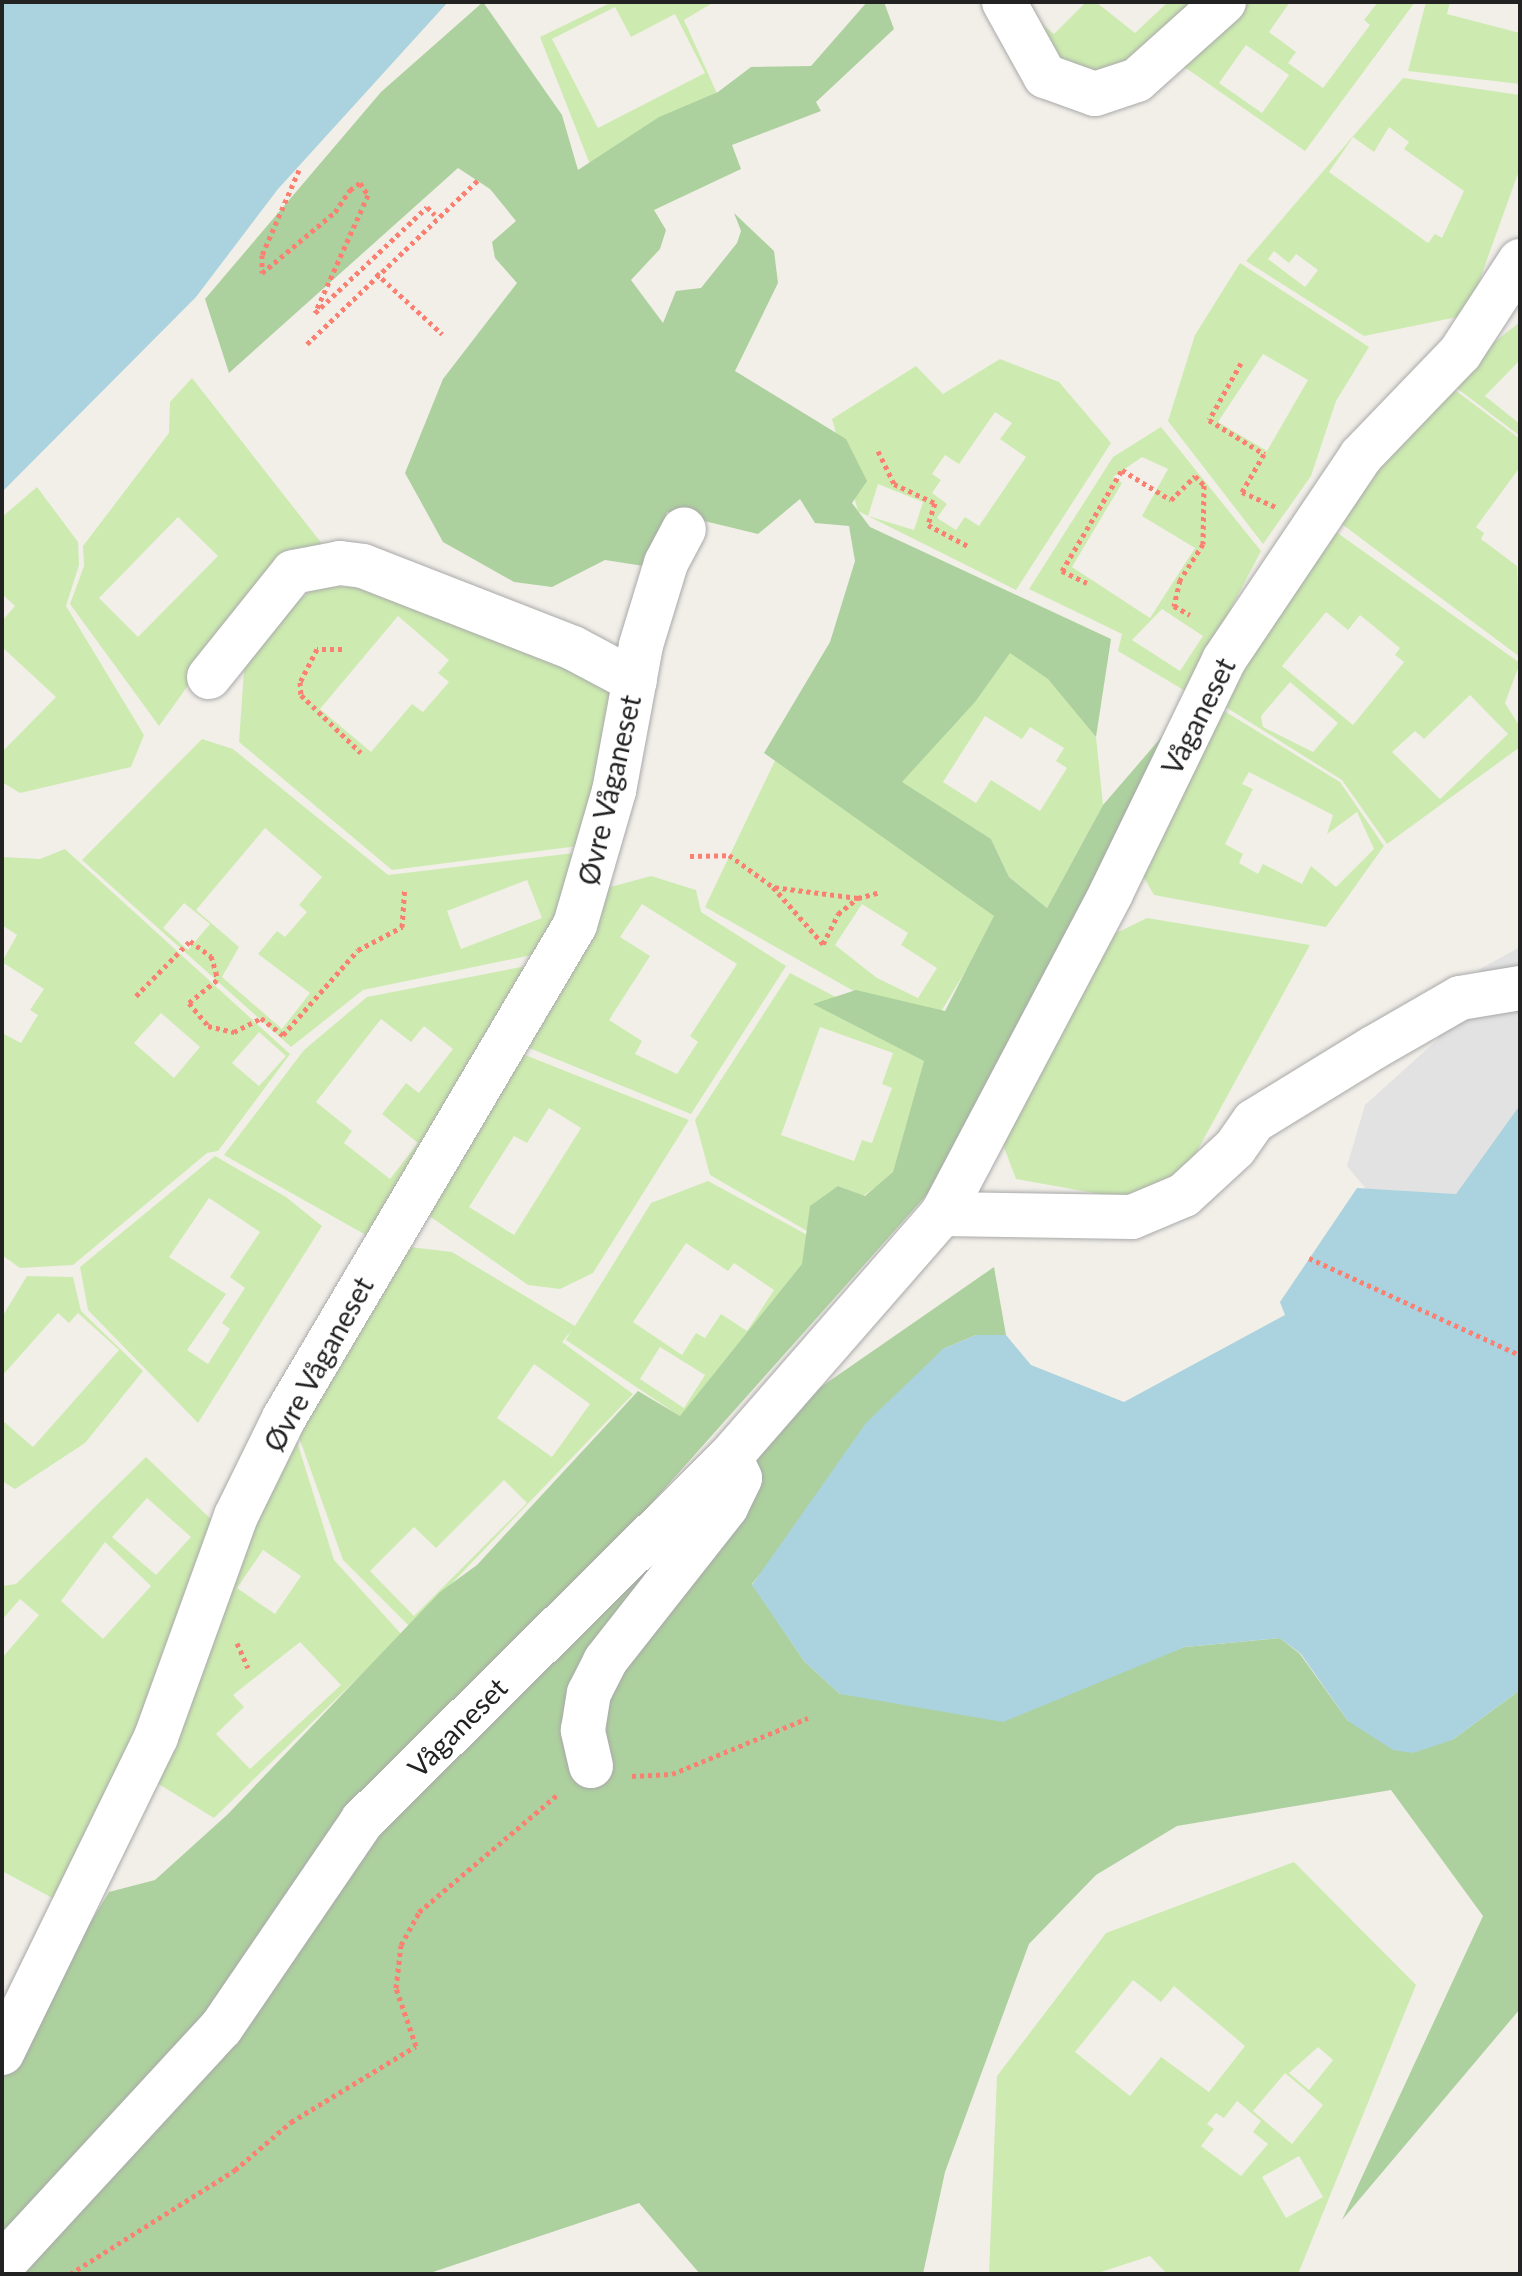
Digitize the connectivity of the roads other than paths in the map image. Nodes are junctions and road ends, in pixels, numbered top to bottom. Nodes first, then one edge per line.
1 (1004, 2) edge
2 (1224, 2) edge
3 (1520, 261) edge
4 (684, 529) dead end
5 (209, 677) dead end
6 (635, 681) junction
7 (1520, 988) edge
8 (942, 1214) junction
9 (730, 1457) junction
10 (591, 1766) road end
11 (2, 2053) edge
12 (2, 2265) edge

1 - 2 street
3 - 8 street, Våganeset
4 - 6 street, Øvre Våganeset
5 - 6 street, Øvre Våganeset
6 - 11 street, Øvre Våganeset
7 - 8 street
8 - 9 street, Våganeset
9 - 10 street
9 - 12 street, Våganeset

